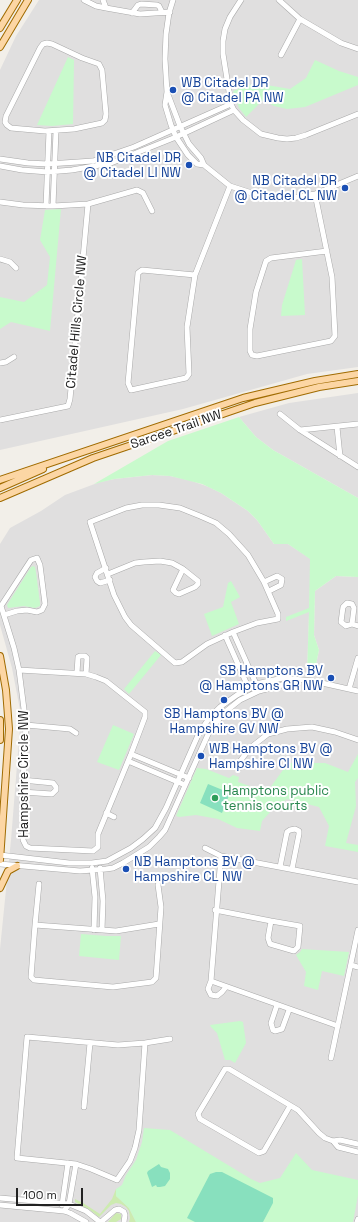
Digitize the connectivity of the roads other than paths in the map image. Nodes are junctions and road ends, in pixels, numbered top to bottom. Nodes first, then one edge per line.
1 (17, 0) edge
2 (28, 0) edge
3 (84, 0) edge
4 (103, 0) edge
5 (173, 0) edge
6 (241, 0) edge
7 (279, 0) edge
8 (106, 8) junction
9 (162, 12) junction
10 (170, 12) junction
11 (132, 13) junction
12 (300, 19) junction
13 (0, 28) edge
14 (0, 47) edge
15 (358, 49) edge
16 (281, 55) dead end
17 (167, 92) junction
18 (231, 104) junction
19 (234, 110) junction
20 (358, 114) edge
21 (180, 126) junction
22 (172, 130) junction
23 (49, 131) junction
24 (56, 131) junction
25 (184, 133) junction
26 (176, 137) junction
27 (0, 159) edge
28 (48, 164) junction
29 (55, 164) junction
30 (204, 165) junction
31 (0, 166) edge
32 (48, 172) junction
33 (55, 172) junction
34 (358, 176) edge
35 (230, 186) junction
36 (315, 194) junction
37 (0, 202) edge
38 (88, 204) junction
39 (46, 206) junction
40 (53, 206) junction
41 (152, 211) dead end
42 (327, 251) junction
43 (0, 259) edge
44 (16, 268) dead end
45 (195, 275) junction
46 (14, 358) dead end
47 (0, 363) edge
48 (358, 374) edge
49 (358, 381) edge
50 (280, 414) dead end
51 (0, 420) edge
52 (358, 424) edge
53 (337, 427) junction
54 (300, 430) junction
55 (340, 456) junction
56 (54, 462) junction
57 (358, 467) edge
58 (0, 480) edge
59 (0, 488) edge
60 (0, 498) edge
61 (184, 569) junction
62 (107, 571) junction
63 (110, 580) junction
64 (264, 582) junction
65 (269, 591) junction
66 (4, 615) junction
67 (352, 624) dead end
68 (358, 626) edge
69 (233, 632) junction
70 (225, 635) junction
71 (0, 656) edge
72 (358, 658) edge
73 (19, 670) junction
74 (77, 674) junction
75 (86, 674) junction
76 (299, 680) junction
77 (256, 684) junction
78 (249, 688) junction
79 (349, 689) junction
80 (259, 691) junction
81 (358, 691) edge
82 (252, 694) junction
83 (0, 720) edge
84 (26, 725) junction
85 (76, 733) dead end
86 (0, 740) edge
87 (358, 740) edge
88 (131, 754) junction
89 (128, 761) junction
90 (239, 768) dead end
91 (181, 774) junction
92 (189, 778) junction
93 (22, 780) junction
94 (177, 782) junction
95 (185, 785) junction
96 (22, 792) junction
97 (106, 813) junction
98 (114, 817) dead end
99 (205, 848) dead end
100 (0, 855) edge
101 (221, 856) junction
102 (0, 860) edge
103 (92, 863) junction
104 (99, 863) junction
105 (0, 864) edge
106 (17, 866) junction
107 (280, 867) junction
108 (292, 869) junction
109 (100, 870) junction
110 (93, 871) junction
111 (358, 882) edge
112 (39, 884) dead end
113 (158, 885) dead end
114 (0, 888) edge
115 (216, 910) junction
116 (271, 921) junction
117 (159, 924) junction
118 (35, 925) junction
119 (94, 930) junction
120 (102, 930) junction
121 (358, 930) edge
122 (355, 958) edge
123 (351, 965) junction
124 (358, 967) edge
125 (210, 982) junction
126 (226, 987) junction
127 (277, 1005) junction
128 (289, 1010) junction
129 (338, 1026) junction
130 (170, 1039) dead end
131 (90, 1043) junction
132 (145, 1043) junction
133 (330, 1058) dead end
134 (290, 1106) junction
135 (84, 1107) dead end
136 (333, 1141) junction
137 (358, 1144) edge
138 (358, 1152) edge
139 (68, 1163) junction
140 (76, 1164) junction
141 (0, 1198) edge
142 (61, 1203) junction
143 (69, 1204) junction
144 (0, 1205) edge
145 (64, 1211) junction
146 (86, 1222) edge
147 (101, 1222) edge
148 (124, 1222) edge

1 - 13 main road
2 - 14 main road
3 - 8 street
4 - 8 street
5 - 10 street
6 - 18 street
7 - 12 street
8 - 11 street
9 - 10 street
9 - 11 street
9 - 11 street
10 - 17 street
12 - 15 street
12 - 16 street
17 - 21 street
17 - 22 street
18 - 19 street
18 - 21 street
19 - 20 street
19 - 25 street
21 - 22 street
21 - 25 street
22 - 26 street
22 - 29 street
23 - 24 street
23 - 24 street
23 - 28 street
24 - 29 street
25 - 26 street
25 - 30 street
26 - 30 street
26 - 33 street
27 - 28 street
28 - 29 street
28 - 32 street
29 - 33 street
30 - 35 street
31 - 32 street
32 - 33 street
32 - 39 street
33 - 40 street
34 - 36 street
35 - 36 street
35 - 45 street
36 - 42 street
37 - 39 street
38 - 40 street
38 - 41 street
38 - 51 street, Citadel Hills Circle NW
39 - 40 street
42 - 42 street
43 - 44 street
45 - 45 street
46 - 47 street
48 - 56 main road, Sarcee Trail NW
49 - 60 main road, Sarcee Trail NW
50 - 54 street
52 - 53 street
53 - 54 street
53 - 55 street
54 - 55 street
55 - 57 street
56 - 58 main road, Sarcee Trail NW
56 - 59 main road
61 - 61 street
61 - 62 street
62 - 63 street
62 - 63 street
62 - 64 street
63 - 70 street
64 - 65 street
64 - 65 street
65 - 69 street
66 - 66 street
66 - 73 street
67 - 68 street
69 - 70 street
69 - 77 street
70 - 78 street
71 - 100 main road
72 - 79 street
73 - 74 street, Hampshire Circle NW
73 - 84 street, Hampshire Circle NW
74 - 75 street, Hampshire Circle NW
74 - 75 street
75 - 88 street, Hampshire Circle NW
76 - 77 street
76 - 79 street
76 - 80 street
77 - 78 street
77 - 80 street
78 - 82 street
78 - 91 street
79 - 81 street
80 - 82 street
82 - 92 street
83 - 86 main road
84 - 85 street
84 - 93 street, Hampshire Circle NW
87 - 90 street
88 - 89 street, Hampshire Circle NW
88 - 91 street
89 - 94 street
89 - 97 street, Hampshire Circle NW
91 - 92 street
91 - 94 street
92 - 95 street
93 - 96 street, Hampshire Circle NW
93 - 96 street
94 - 95 street
94 - 104 street
95 - 109 street
96 - 97 street, Hampshire Circle NW
97 - 98 street
99 - 101 street
100 - 102 main road
100 - 103 street
101 - 107 street
101 - 115 street
103 - 104 street
103 - 110 street
104 - 109 street
105 - 106 street
106 - 110 street
106 - 114 main road
107 - 108 street
107 - 108 street
108 - 111 street
109 - 110 street
109 - 120 street
110 - 119 street
112 - 118 street
113 - 117 street
115 - 116 street
115 - 125 street
116 - 116 street
117 - 118 street
117 - 120 street
118 - 119 street
119 - 120 street
121 - 122 street
122 - 123 street
123 - 124 street
123 - 129 street
125 - 126 street
125 - 126 street
126 - 127 street
127 - 128 street
127 - 128 street
128 - 129 street
129 - 133 street
130 - 132 street
131 - 132 street
131 - 135 street
131 - 139 street
132 - 140 street
134 - 134 street
134 - 136 street
136 - 137 street
136 - 138 street
139 - 140 street
139 - 142 street
140 - 143 street
141 - 142 street
142 - 143 street
142 - 145 street
143 - 145 street
143 - 147 street
144 - 145 street
145 - 146 street
147 - 148 street

